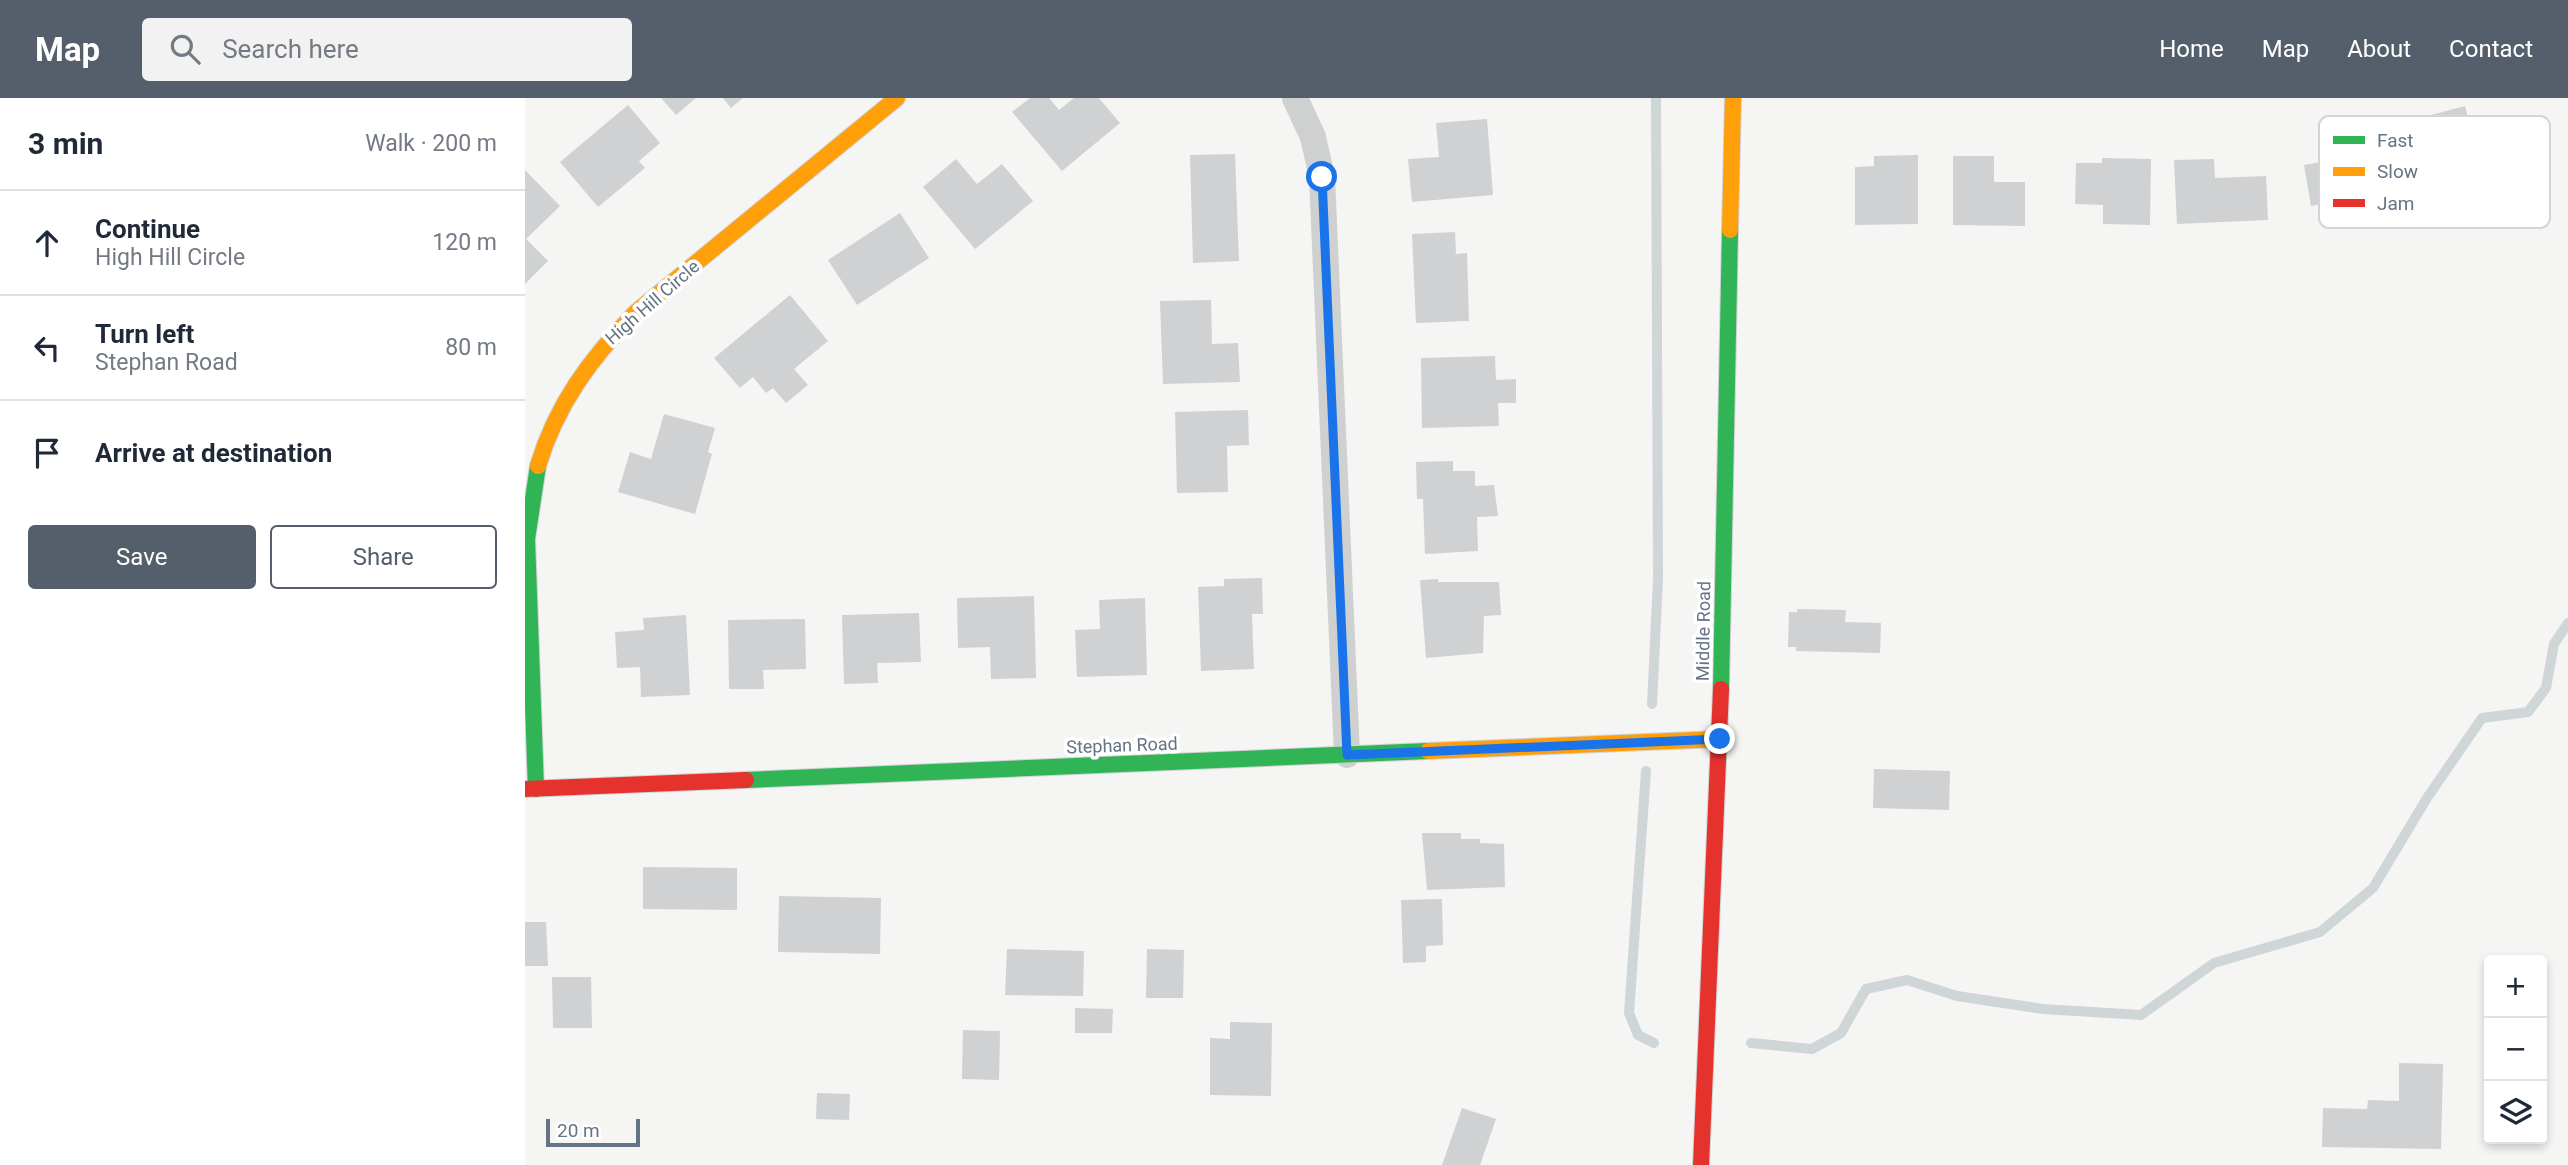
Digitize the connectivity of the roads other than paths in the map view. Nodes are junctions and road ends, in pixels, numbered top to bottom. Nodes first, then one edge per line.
1 (897, 98) edge
2 (1295, 98) edge
3 (1733, 98) edge
4 (1720, 739) junction
5 (1347, 755) junction
6 (531, 789) edge
7 (1701, 1165) edge

1 - 6 street, High Hill Circle
2 - 5 street
3 - 4 street, Middle Road
4 - 5 street, Stephan Road
4 - 7 street, Middle Road
5 - 6 street, Stephan Road

